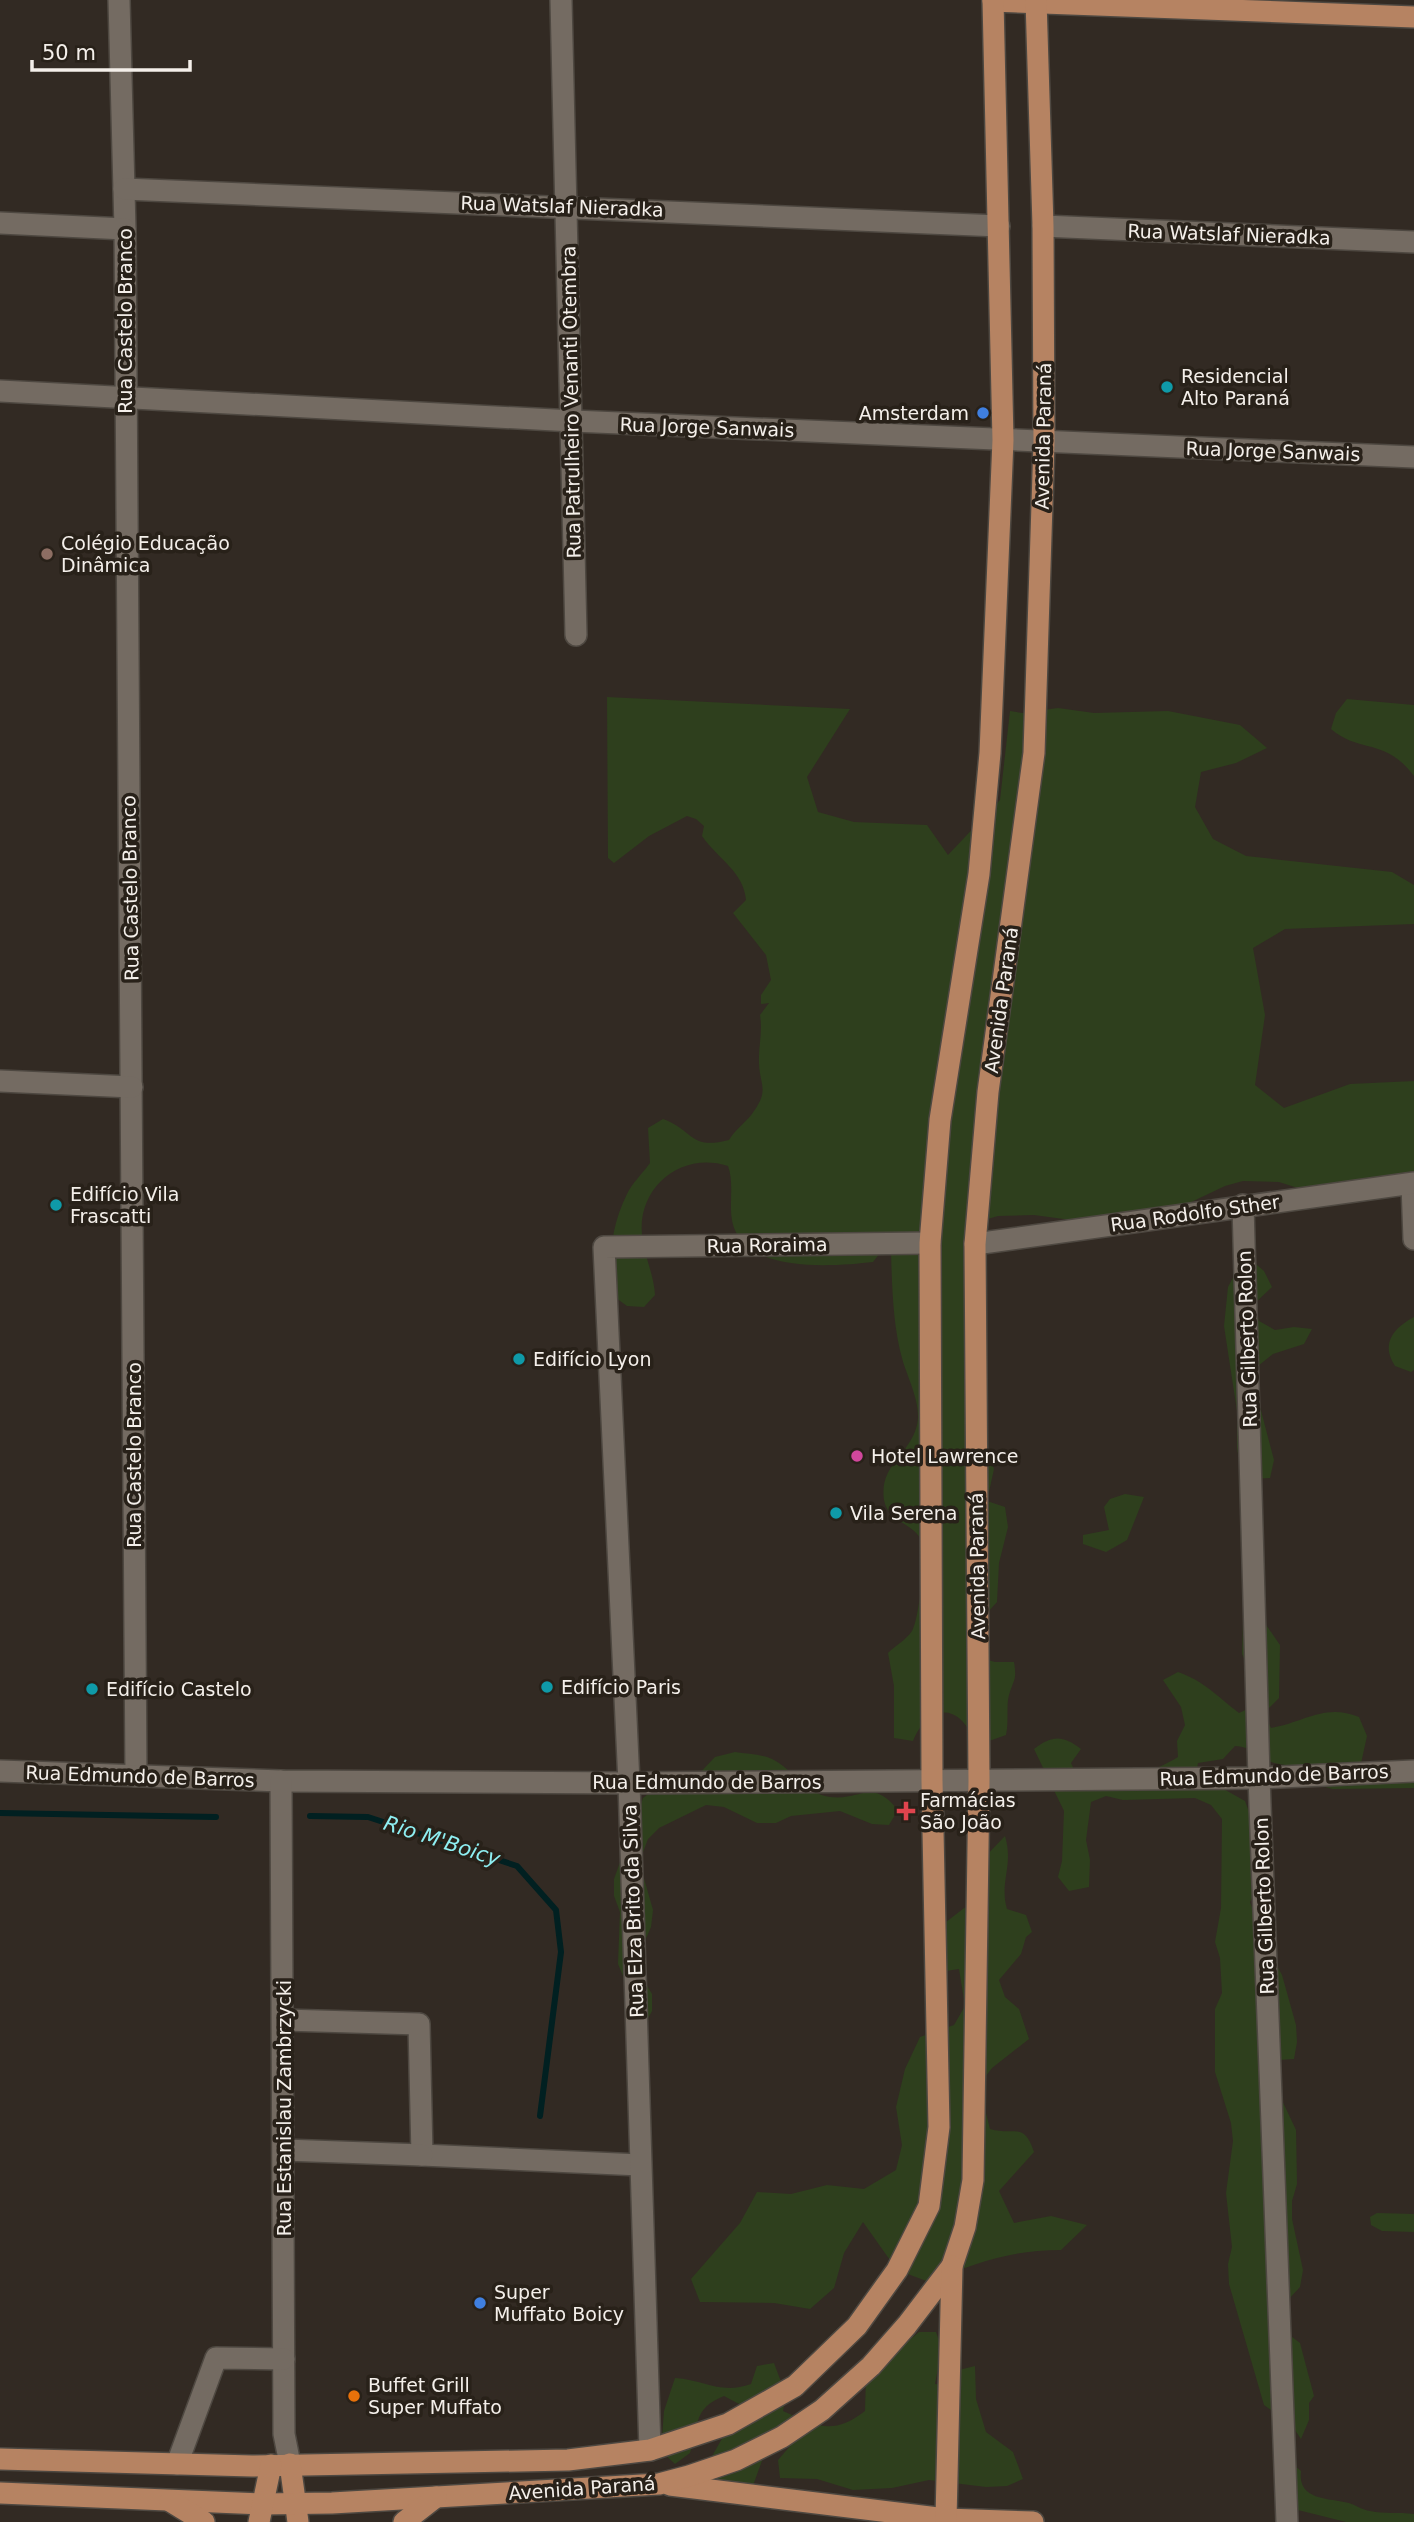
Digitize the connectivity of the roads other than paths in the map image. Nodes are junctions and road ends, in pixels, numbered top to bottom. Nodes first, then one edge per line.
1 (119, 0) edge
2 (561, 0) edge
3 (981, 0) edge
4 (993, 0) edge
5 (1413, 0) edge
6 (1036, 2) edge
7 (1414, 15) edge
8 (124, 189) junction
9 (566, 206) junction
10 (0, 223) edge
11 (999, 226) junction
12 (1044, 226) junction
13 (125, 229) junction
14 (1414, 242) edge
15 (0, 391) edge
16 (125, 396) junction
17 (573, 421) junction
18 (1003, 440) junction
19 (1044, 442) junction
20 (1414, 457) edge
21 (576, 635) dead end
22 (0, 1081) edge
23 (132, 1087) junction
24 (1413, 1183) edge
25 (1243, 1205) junction
26 (1414, 1239) edge
27 (930, 1242) junction
28 (975, 1244) junction
29 (604, 1247) joint
30 (0, 1771) edge
31 (1414, 1771) edge
32 (136, 1776) junction
33 (1259, 1777) junction
34 (281, 1781) junction
35 (932, 1781) junction
36 (979, 1781) junction
37 (629, 1783) junction
38 (284, 2020) junction
39 (284, 2150) junction
40 (422, 2155) junction
41 (640, 2165) junction
42 (952, 2266) junction
43 (284, 2359) junction
44 (650, 2450) junction
45 (0, 2459) edge
46 (177, 2464) junction
47 (280, 2465) junction
48 (659, 2484) junction
49 (0, 2493) edge
50 (436, 2497) junction
51 (168, 2500) junction
52 (260, 2513) edge
53 (296, 2513) edge
54 (946, 2519) junction
55 (204, 2522) edge
56 (404, 2522) edge
57 (1033, 2522) edge
58 (1287, 2522) edge

1 - 8 street, Rua Castelo Branco
2 - 9 street, Rua Patrulheiro Venanti Otembra
3 - 4 street
4 - 6 main road
4 - 11 main road, Avenida Paraná
5 - 7 main road
6 - 7 main road
6 - 12 main road, Avenida Paraná
8 - 9 street, Rua Watslaf Nieradka
8 - 13 street, Rua Castelo Branco
9 - 11 street, Rua Watslaf Nieradka
9 - 17 street, Rua Patrulheiro Venanti Otembra
10 - 13 street
11 - 18 main road, Avenida Paraná
12 - 14 street, Rua Watslaf Nieradka
12 - 19 main road, Avenida Paraná
13 - 16 street, Rua Castelo Branco
15 - 16 street, Rua Jorge Sanwais
16 - 17 street, Rua Jorge Sanwais
16 - 23 street, Rua Castelo Branco
17 - 18 street, Rua Jorge Sanwais
17 - 21 street, Rua Patrulheiro Venanti Otembra
18 - 19 street, Rua Jorge Sanwais
18 - 27 main road, Avenida Paraná
19 - 20 street, Rua Jorge Sanwais
19 - 28 main road, Avenida Paraná
22 - 23 street
23 - 32 street, Rua Castelo Branco
24 - 25 street, Rua Rodolfo Sther
24 - 26 street
25 - 28 street, Rua Rodolfo Sther
25 - 33 street, Rua Gilberto Rolon
27 - 29 street, Rua Roraima
27 - 35 main road, Avenida Paraná
28 - 36 main road, Avenida Paraná
29 - 37 street, Rua Elza Brito da Silva
30 - 32 street, Rua Edmundo de Barros
31 - 33 street, Rua Edmundo de Barros
32 - 34 street, Rua Edmundo de Barros
33 - 36 street, Rua Edmundo de Barros
33 - 58 street, Rua Gilberto Rolon
34 - 37 street, Rua Edmundo de Barros
34 - 38 street, Rua Estanislau Zambrzycki
35 - 36 street, Rua Edmundo de Barros
35 - 37 street, Rua Edmundo de Barros
35 - 44 main road, Avenida Paraná
36 - 42 main road, Avenida Paraná
37 - 41 street, Rua Elza Brito da Silva
38 - 39 street, Rua Estanislau Zambrzycki
38 - 40 street
39 - 40 street
39 - 43 street, Rua Estanislau Zambrzycki
40 - 41 street
41 - 44 street, Rua Elza Brito da Silva
42 - 48 main road, Avenida Paraná
42 - 54 main road
43 - 46 street
43 - 47 street, Rua Estanislau Zambrzycki
44 - 47 main road, Avenida Paraná
45 - 46 main road, Avenida Paraná
46 - 47 main road, Avenida Paraná
47 - 52 main road
47 - 53 main road
48 - 50 main road, Avenida Paraná
48 - 54 main road
49 - 51 main road, Avenida Paraná
50 - 53 main road, Avenida Paraná
50 - 56 main road
51 - 52 main road, Avenida Paraná
51 - 55 main road
52 - 53 main road, Avenida Paraná
54 - 57 main road

